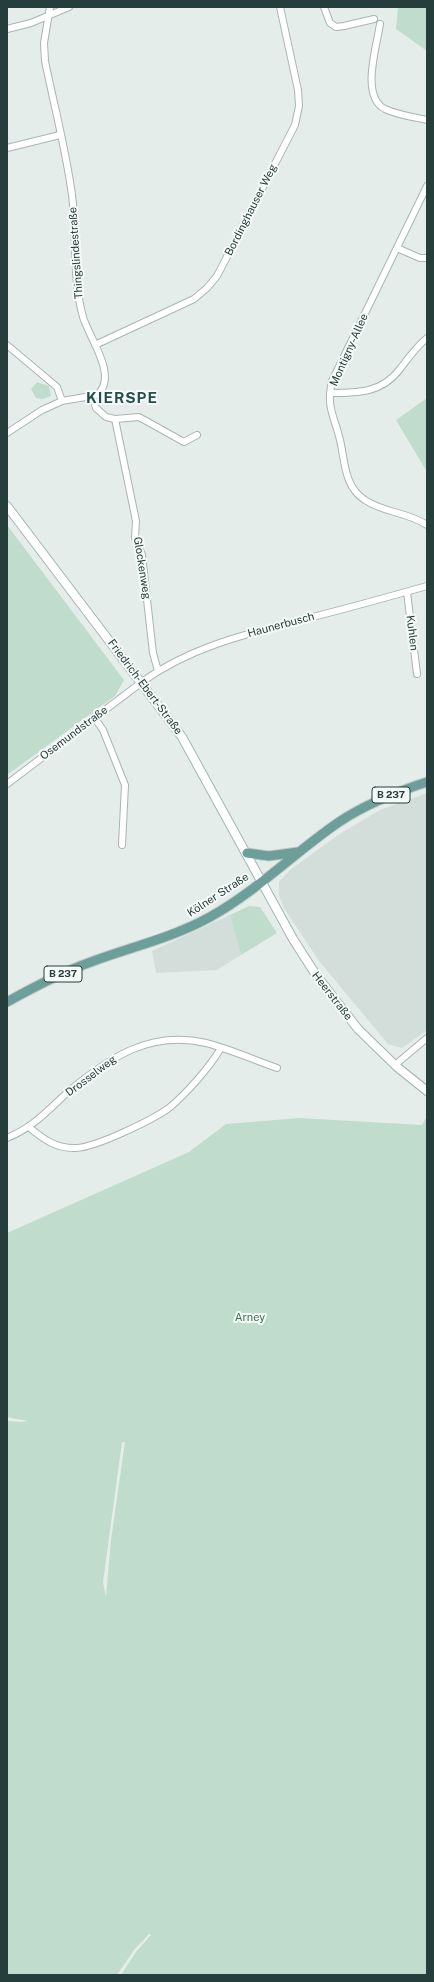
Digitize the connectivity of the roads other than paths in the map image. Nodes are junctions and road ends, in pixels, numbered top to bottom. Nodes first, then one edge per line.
1 (50, 7) edge
2 (70, 7) edge
3 (280, 7) edge
4 (324, 7) edge
5 (48, 16) junction
6 (374, 19) dead end
7 (380, 24) dead end
8 (7, 29) edge
9 (427, 120) edge
10 (60, 135) junction
11 (7, 148) edge
12 (427, 186) edge
13 (396, 248) junction
14 (427, 258) edge
15 (427, 338) edge
16 (7, 345) edge
17 (95, 346) junction
18 (330, 393) junction
19 (92, 396) junction
20 (62, 401) junction
21 (115, 419) junction
22 (7, 433) edge
23 (197, 435) dead end
24 (7, 506) edge
25 (427, 525) edge
26 (427, 586) edge
27 (406, 592) junction
28 (158, 671) junction
29 (417, 674) dead end
30 (142, 682) junction
31 (94, 717) junction
32 (427, 782) edge
33 (7, 784) edge
34 (122, 845) dead end
35 (300, 852) junction
36 (247, 853) junction
37 (261, 882) junction
38 (7, 1002) edge
39 (427, 1038) edge
40 (221, 1048) junction
41 (395, 1065) junction
42 (277, 1068) dead end
43 (427, 1091) edge
44 (30, 1128) junction
45 (7, 1138) edge

1 - 5 street, Thingslindestraße
2 - 5 street
3 - 17 street, Bordinghauser Weg
4 - 6 street
5 - 8 street
5 - 10 street, Thingslindestraße
7 - 9 street
10 - 11 street
10 - 17 street, Thingslindestraße
12 - 13 street, Montigny-Allee
13 - 14 street
13 - 18 street, Montigny-Allee
15 - 18 street
16 - 20 street
17 - 19 street, Thingslindestraße
18 - 25 street, Montigny-Allee
19 - 20 street
19 - 21 street
20 - 22 street
21 - 23 street
21 - 28 street, Glockenweg
24 - 30 main road, Friedrich-Ebert-Straße
26 - 27 street, Haunerbusch
27 - 28 street, Haunerbusch
27 - 29 street, Kuhlen
28 - 30 street, Haunerbusch
30 - 31 street, Osemundstraße
30 - 36 main road, Friedrich-Ebert-Straße
31 - 33 street, Osemundstraße
31 - 34 street
32 - 35 main road, Kölner Straße / B 237
35 - 36 main road
35 - 37 main road, Kölner Straße / B 237
36 - 37 main road, Friedrich-Ebert-Straße
37 - 38 main road, Kölner Straße / B 237
37 - 41 main road, Heerstraße
39 - 41 street
40 - 42 street, Drosselweg
40 - 44 street, Drosselweg
40 - 44 street
41 - 43 main road, Heerstraße
44 - 45 street, Drosselweg

